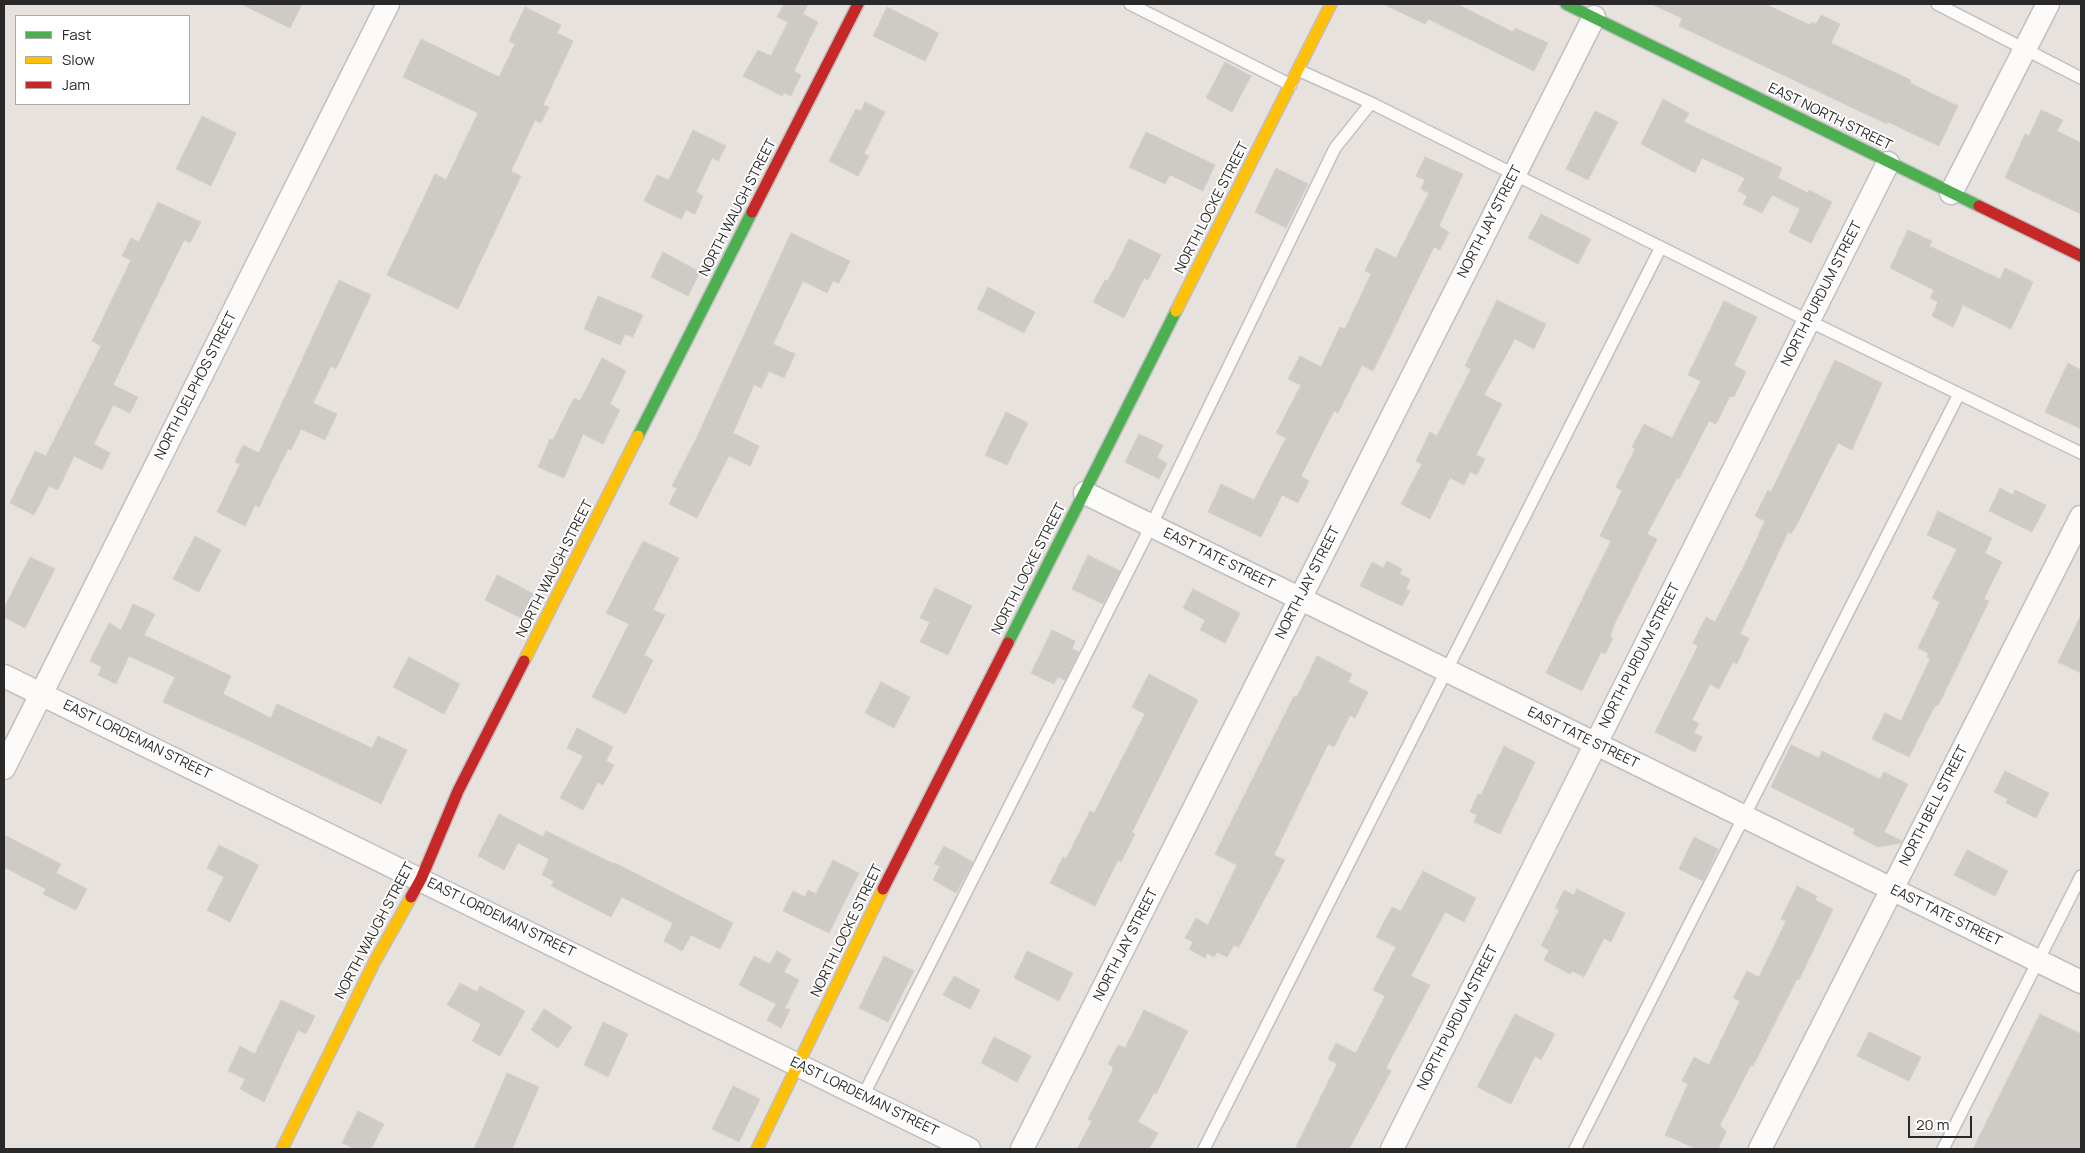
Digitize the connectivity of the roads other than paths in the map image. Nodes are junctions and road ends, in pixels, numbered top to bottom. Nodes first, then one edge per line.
1 (388, 4) edge
2 (858, 4) edge
3 (1130, 4) edge
4 (1331, 4) edge
5 (1566, 4) edge
6 (1937, 4) edge
7 (2048, 4) edge
8 (1594, 17) junction
9 (2026, 48) junction
10 (1298, 70) junction
11 (2081, 78) edge
12 (1291, 85) junction
13 (1371, 103) junction
14 (1888, 163) junction
15 (1514, 175) junction
16 (1951, 193) junction
17 (1661, 247) junction
18 (2081, 256) edge
19 (1809, 321) junction
20 (1959, 394) junction
21 (2081, 453) edge
22 (1084, 493) junction
23 (2081, 517) edge
24 (1151, 526) junction
25 (1300, 599) junction
26 (1447, 671) junction
27 (4, 676) edge
28 (41, 694) junction
29 (1596, 745) junction
30 (4, 768) edge
31 (1744, 816) junction
32 (2081, 876) edge
33 (422, 879) junction
34 (1892, 889) junction
35 (2038, 961) junction
36 (2081, 982) edge
37 (799, 1066) junction
38 (863, 1096) junction
39 (282, 1149) edge
40 (757, 1149) edge
41 (969, 1149) edge
42 (1022, 1149) edge
43 (1204, 1149) edge
44 (1392, 1149) edge
45 (1575, 1149) edge
46 (1760, 1149) edge
47 (1943, 1149) edge

1 - 28 street, NORTH DELPHOS STREET
2 - 33 street, NORTH WAUGH STREET
3 - 12 lane
4 - 10 street, NORTH LOCKE STREET
5 - 8 street, EAST NORTH STREET
6 - 9 lane
7 - 9 street
8 - 14 street, EAST NORTH STREET
8 - 15 street, NORTH JAY STREET
9 - 11 lane
9 - 16 street
10 - 12 street, NORTH LOCKE STREET
10 - 13 lane
12 - 22 street, NORTH LOCKE STREET
13 - 15 lane
13 - 24 lane
14 - 16 street, EAST NORTH STREET
14 - 19 street, NORTH PURDUM STREET
15 - 17 lane
15 - 25 street, NORTH JAY STREET
16 - 18 street, EAST NORTH STREET
17 - 19 lane
17 - 26 lane
19 - 20 lane
19 - 29 street, NORTH PURDUM STREET
20 - 21 lane
20 - 31 lane
22 - 24 street, EAST TATE STREET
22 - 37 street, NORTH LOCKE STREET
23 - 34 street, NORTH BELL STREET
24 - 25 street, EAST TATE STREET
24 - 38 lane
25 - 26 street, EAST TATE STREET
25 - 42 street, NORTH JAY STREET
26 - 29 street, EAST TATE STREET
26 - 43 lane
27 - 28 street, EAST LORDEMAN STREET
28 - 30 street, NORTH DELPHOS STREET
28 - 33 street, EAST LORDEMAN STREET
29 - 31 street, EAST TATE STREET
29 - 44 street, NORTH PURDUM STREET
31 - 34 street, EAST TATE STREET
31 - 45 lane
32 - 35 lane
33 - 37 street, EAST LORDEMAN STREET
33 - 39 street, NORTH WAUGH STREET
34 - 35 street, EAST TATE STREET
34 - 46 street, NORTH BELL STREET
35 - 36 street, EAST TATE STREET
35 - 47 lane
37 - 38 street, EAST LORDEMAN STREET
37 - 40 street, NORTH LOCKE STREET
38 - 41 street, EAST LORDEMAN STREET

